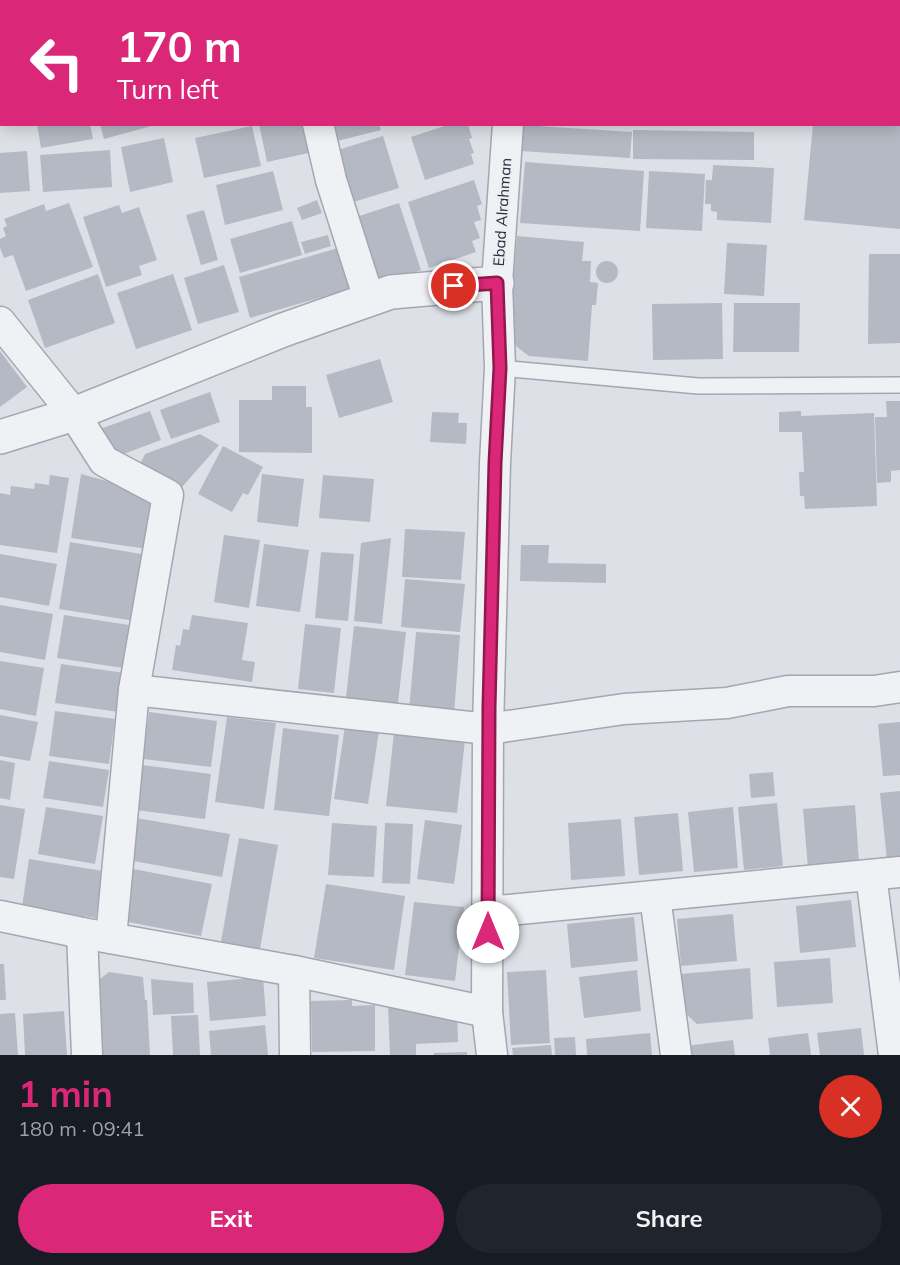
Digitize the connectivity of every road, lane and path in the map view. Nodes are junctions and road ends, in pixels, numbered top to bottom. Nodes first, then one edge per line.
1 (318, 126) edge
2 (508, 126) edge
3 (497, 283) junction
4 (369, 299) junction
5 (0, 322) edge
6 (500, 368) junction
7 (900, 385) edge
8 (74, 414) junction
9 (0, 436) edge
10 (900, 687) edge
11 (134, 690) junction
12 (488, 729) junction
13 (900, 872) edge
14 (871, 875) junction
15 (655, 896) junction
16 (488, 912) junction
17 (0, 916) edge
18 (82, 933) junction
19 (111, 938) junction
20 (294, 970) junction
21 (894, 1010) edge
22 (487, 1012) junction
23 (87, 1055) edge
24 (295, 1055) edge
25 (492, 1055) edge
26 (676, 1055) edge
27 (894, 1055) edge

1 - 4 street
2 - 3 street, Ebad Alrahman
3 - 4 street
3 - 6 street, Ebad Alrahman
4 - 8 street
5 - 8 street
6 - 7 lane
6 - 12 street, Ebad Alrahman
8 - 9 street
8 - 11 street
10 - 12 street
11 - 12 street
11 - 19 street
12 - 16 street, Ebad Alrahman
13 - 14 street
14 - 15 street
14 - 21 street
15 - 16 street
15 - 26 street
16 - 22 street, Ebad Alrahman
17 - 18 street
18 - 19 street
18 - 23 street
19 - 20 street
20 - 22 street
20 - 24 street
21 - 27 street
22 - 25 street, Ebad Alrahman

